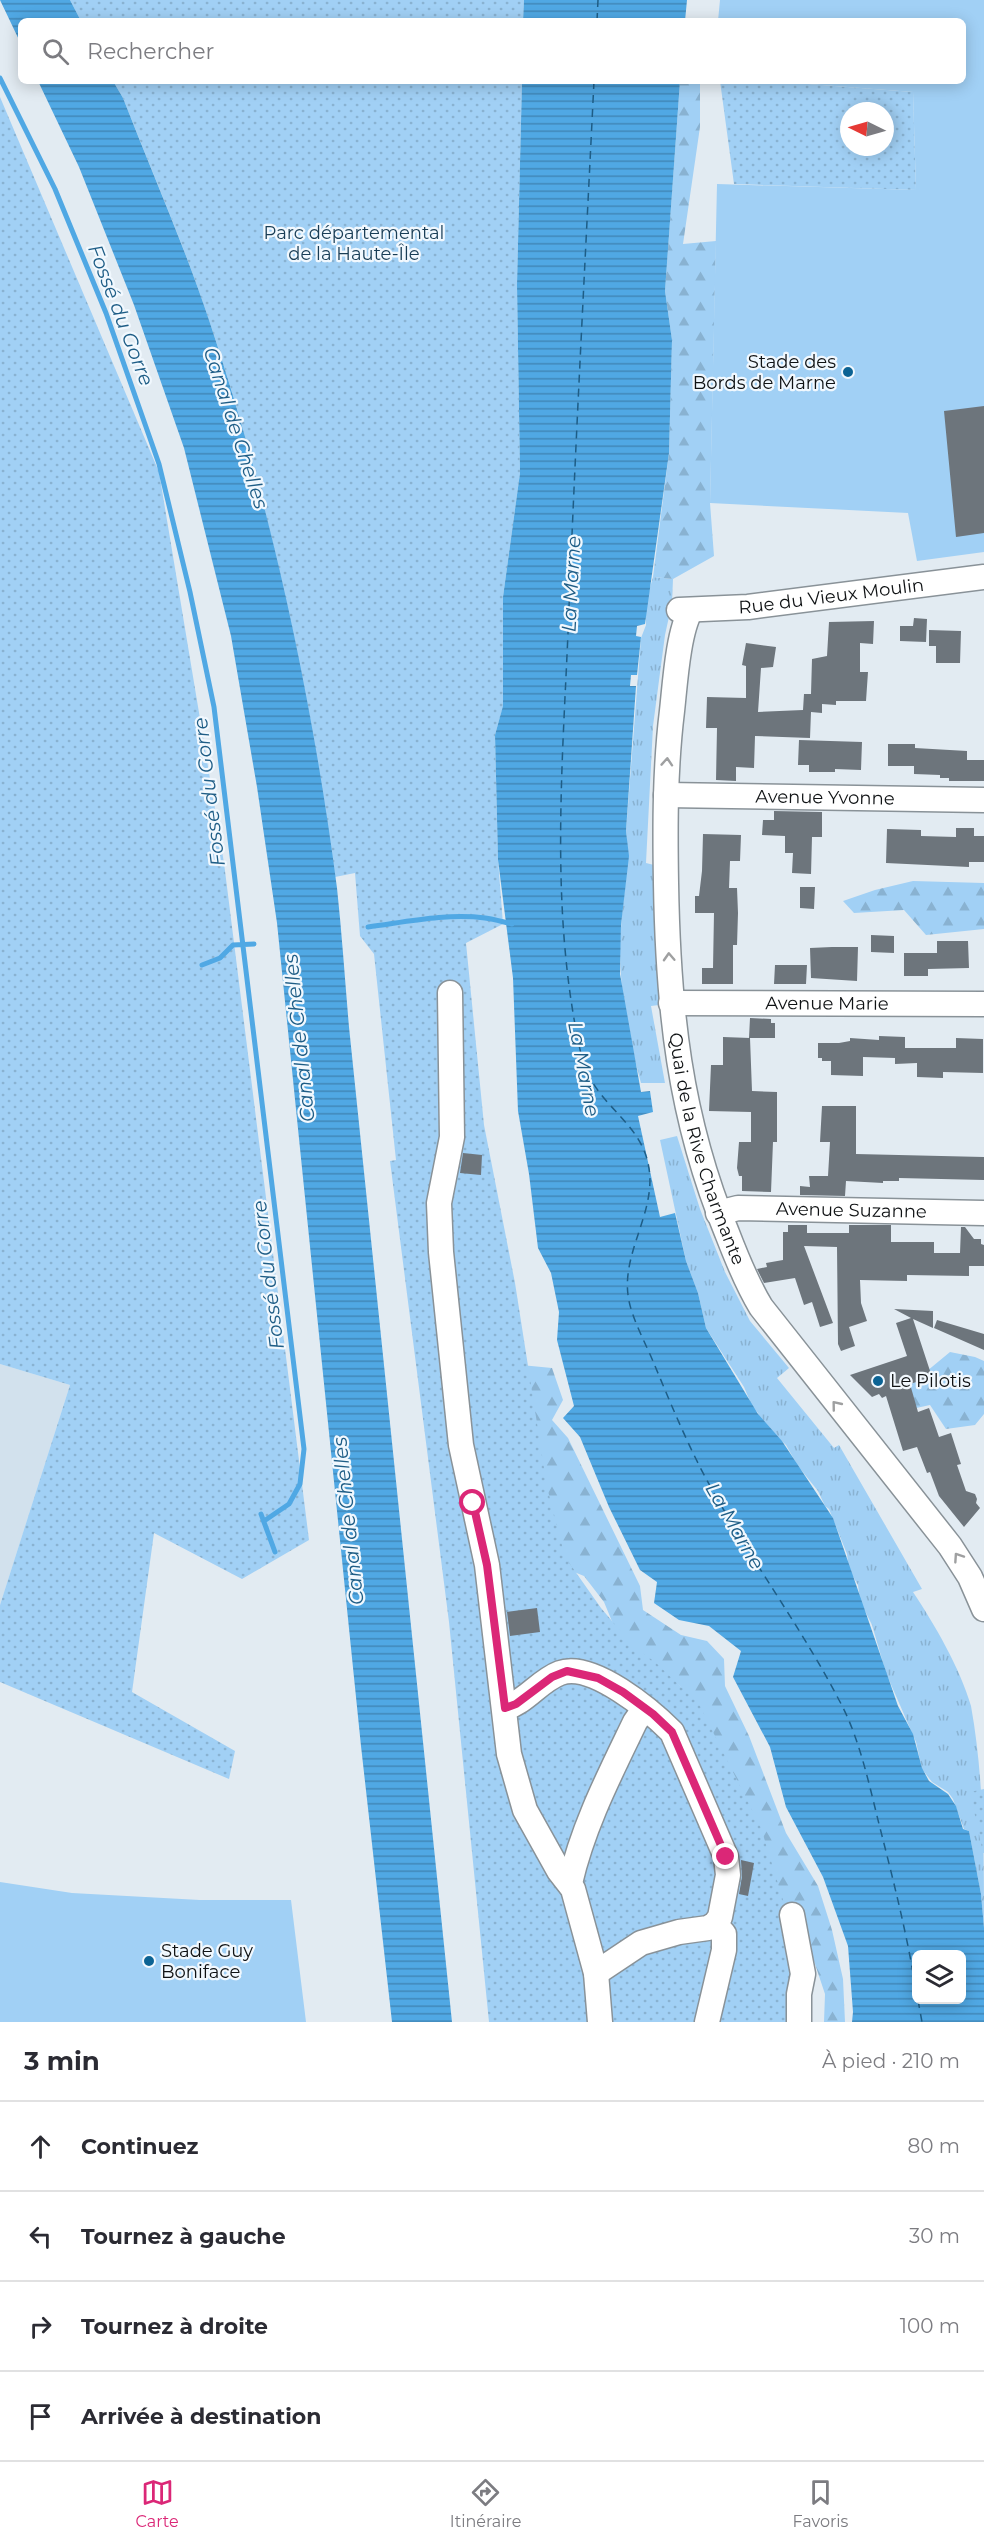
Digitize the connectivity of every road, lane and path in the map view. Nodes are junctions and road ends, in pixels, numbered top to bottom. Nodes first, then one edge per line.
1 (984, 577) edge
2 (685, 610) joint
3 (666, 795) junction
4 (984, 800) edge
5 (450, 993) dead end
6 (672, 1003) junction
7 (984, 1004) edge
8 (718, 1213) junction
9 (984, 1213) edge
10 (984, 1609) edge
11 (505, 1708) junction
12 (644, 1708) junction
13 (570, 1883) junction
14 (792, 1915) dead end
15 (715, 1924) junction
16 (596, 1973) junction
17 (600, 2022) edge
18 (707, 2022) edge
19 (799, 2022) edge

1 - 2 street, Rue du Vieux Moulin
3 -> 2 street, Quai de la Rive Charmante
3 - 4 street, Avenue Yvonne
6 -> 3 street, Quai de la Rive Charmante
5 - 11 street
6 - 7 street, Avenue Marie
6 - 8 street, Quai de la Rive Charmante
8 - 9 street, Avenue Suzanne
10 -> 8 street, Quai de la Rive Charmante
11 - 12 street
11 - 13 street
12 - 13 street
12 - 15 street
13 - 16 street
14 - 19 street
15 - 16 street
15 - 18 street
16 - 17 street

